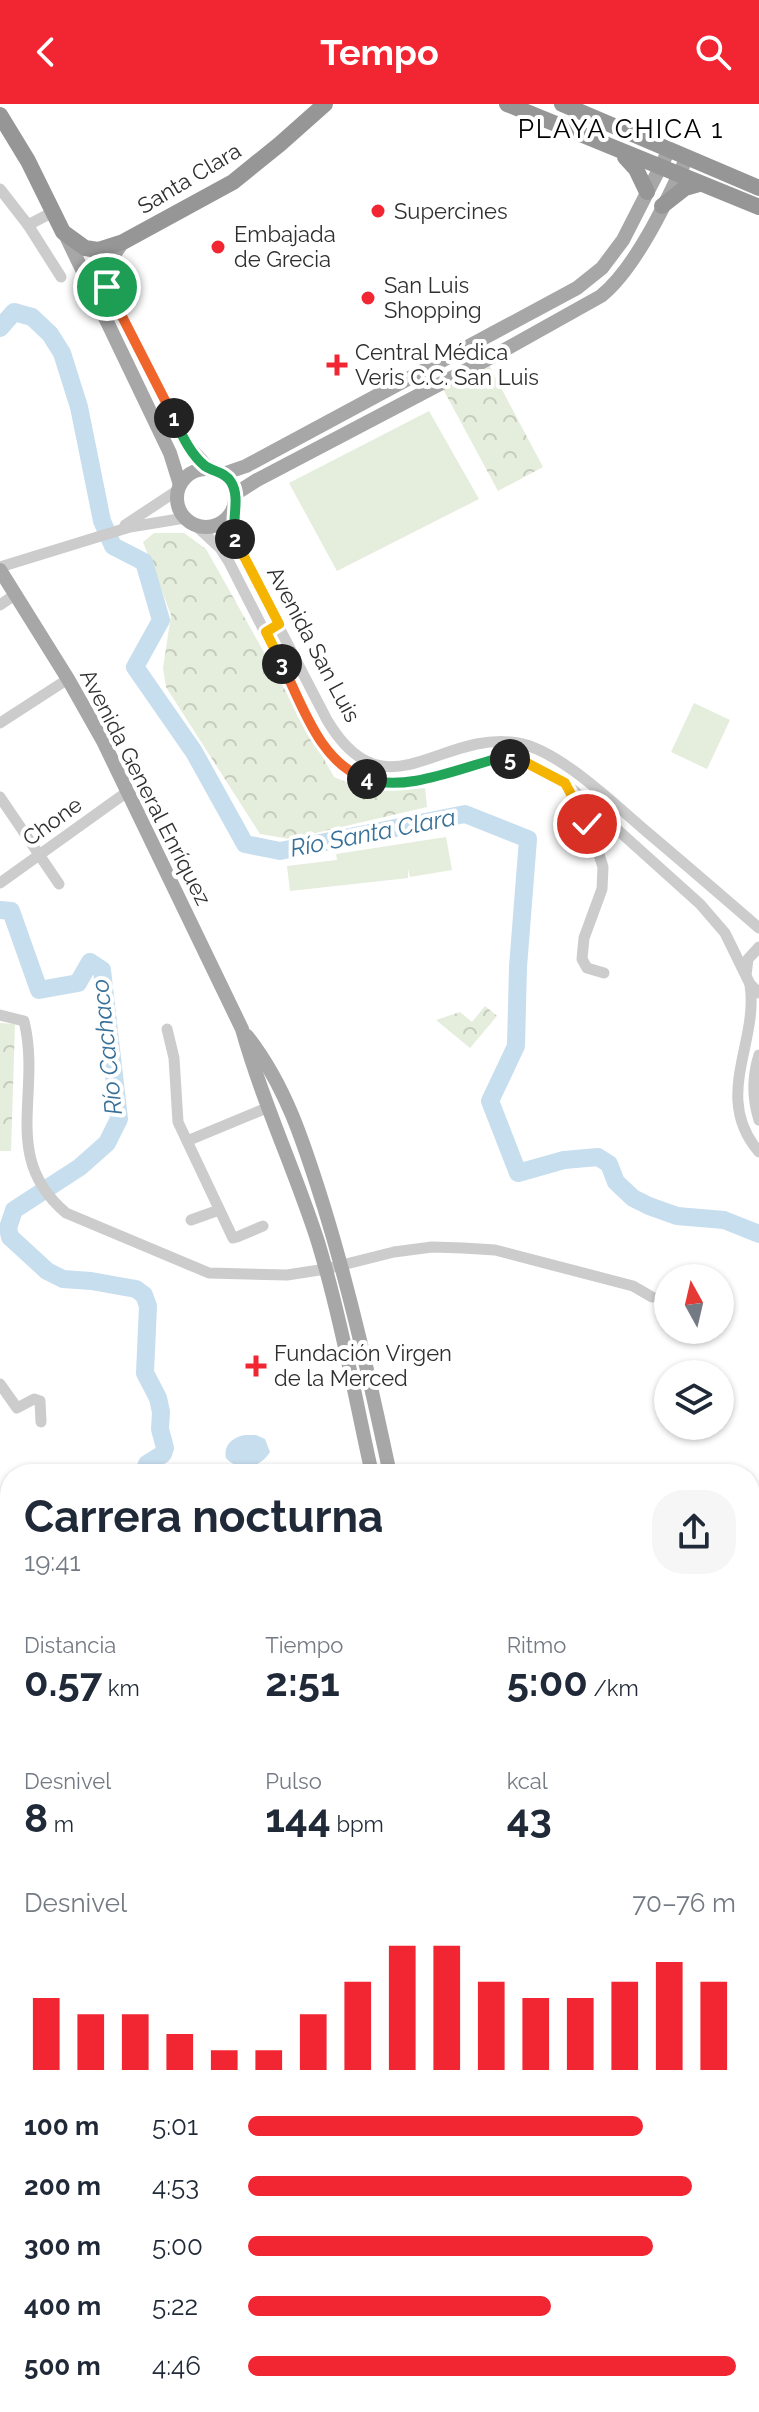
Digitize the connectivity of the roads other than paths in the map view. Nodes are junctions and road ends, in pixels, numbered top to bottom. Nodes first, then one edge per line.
1 (325, 104) edge
2 (507, 104) edge
3 (562, 104) edge
4 (0, 115) edge
5 (669, 150) junction
6 (618, 151) junction
7 (687, 157) junction
8 (660, 168) junction
9 (679, 175) junction
10 (699, 184) junction
11 (759, 188) edge
12 (0, 189) edge
13 (647, 192) junction
14 (662, 206) junction
15 (759, 207) edge
16 (59, 223) junction
17 (28, 225) junction
18 (36, 238) junction
19 (123, 242) junction
20 (61, 277) dead end
21 (577, 288) junction
22 (589, 305) junction
23 (319, 426) junction
24 (327, 442) junction
25 (216, 471) junction
26 (179, 488) junction
27 (234, 500) junction
28 (189, 520) junction
29 (116, 532) junction
30 (0, 568) edge
31 (16, 594) junction
32 (0, 605) edge
33 (279, 624) junction
34 (266, 632) junction
35 (68, 679) junction
36 (0, 723) edge
37 (565, 783) junction
38 (127, 792) junction
39 (0, 797) edge
40 (41, 854) junction
41 (0, 883) edge
42 (59, 884) dead end
43 (759, 928) edge
44 (759, 947) edge
45 (604, 973) dead end
46 (752, 984) edge
47 (0, 1015) edge
48 (167, 1029) dead end
49 (242, 1029) junction
50 (759, 1055) edge
51 (269, 1107) junction
52 (759, 1120) edge
53 (187, 1141) junction
54 (759, 1152) edge
55 (219, 1210) junction
56 (191, 1220) dead end
57 (263, 1226) dead end
58 (334, 1238) junction
59 (318, 1243) junction
60 (341, 1265) junction
61 (326, 1269) junction
62 (652, 1297) dead end
63 (0, 1384) edge
64 (374, 1398) junction
65 (356, 1403) junction
66 (41, 1422) dead end
67 (370, 1464) edge
68 (388, 1464) edge

1 - 19 highway, Santa Clara
2 - 6 highway
3 - 5 highway
4 - 16 highway
5 - 7 highway
5 - 8 main road
6 - 8 highway
6 - 13 highway
7 - 9 main road
7 - 11 highway
8 - 9 highway
8 - 13 main road
9 - 10 highway
9 - 14 main road
10 - 14 highway
10 - 15 highway
12 - 17 street
13 - 21 main road
14 - 22 main road
16 - 17 street
16 - 18 street
16 - 19 highway, Santa Clara
16 - 26 main road
17 - 18 street
18 - 20 street
19 - 25 main road
21 - 22 main road
21 - 23 main road
22 - 24 main road
23 - 24 main road
23 - 25 main road
24 - 27 main road
25 - 26 main road
25 - 27 main road
26 - 28 main road
26 - 29 street
27 - 28 main road
27 - 33 street, Avenida San Luis
28 - 29 street
28 - 34 street, Avenida San Luis
29 - 30 street
30 - 31 main road, Avenida General Enríquez
31 - 32 street
31 - 35 main road, Avenida General Enríquez
33 - 34 street
33 - 43 street, Avenida San Luis
34 - 37 street, Avenida San Luis
35 - 36 street
35 - 38 main road, Avenida General Enríquez
37 - 45 street
37 - 46 street, Avenida San Luis
38 - 40 street, Chone
38 - 49 main road, Avenida General Enríquez
39 - 40 street
40 - 41 street, Chone
40 - 42 street
44 - 46 street
46 - 54 street, Avenida San Luis
47 - 61 street
48 - 53 street
49 - 51 main road, Avenida General Enríquez
49 - 58 main road, Avenida General Enríquez
50 - 52 street
51 - 53 street
51 - 59 main road, Avenida General Enríquez
53 - 55 street
55 - 56 street
55 - 57 street
58 - 59 main road
58 - 60 main road, Avenida General Enríquez
59 - 61 main road, Avenida General Enríquez
60 - 61 street
60 - 62 street
60 - 64 main road, Avenida General Enríquez
61 - 65 main road, Avenida General Enríquez
63 - 66 street
64 - 65 main road
64 - 68 main road, Avenida General Enríquez
65 - 67 main road, Avenida General Enríquez

